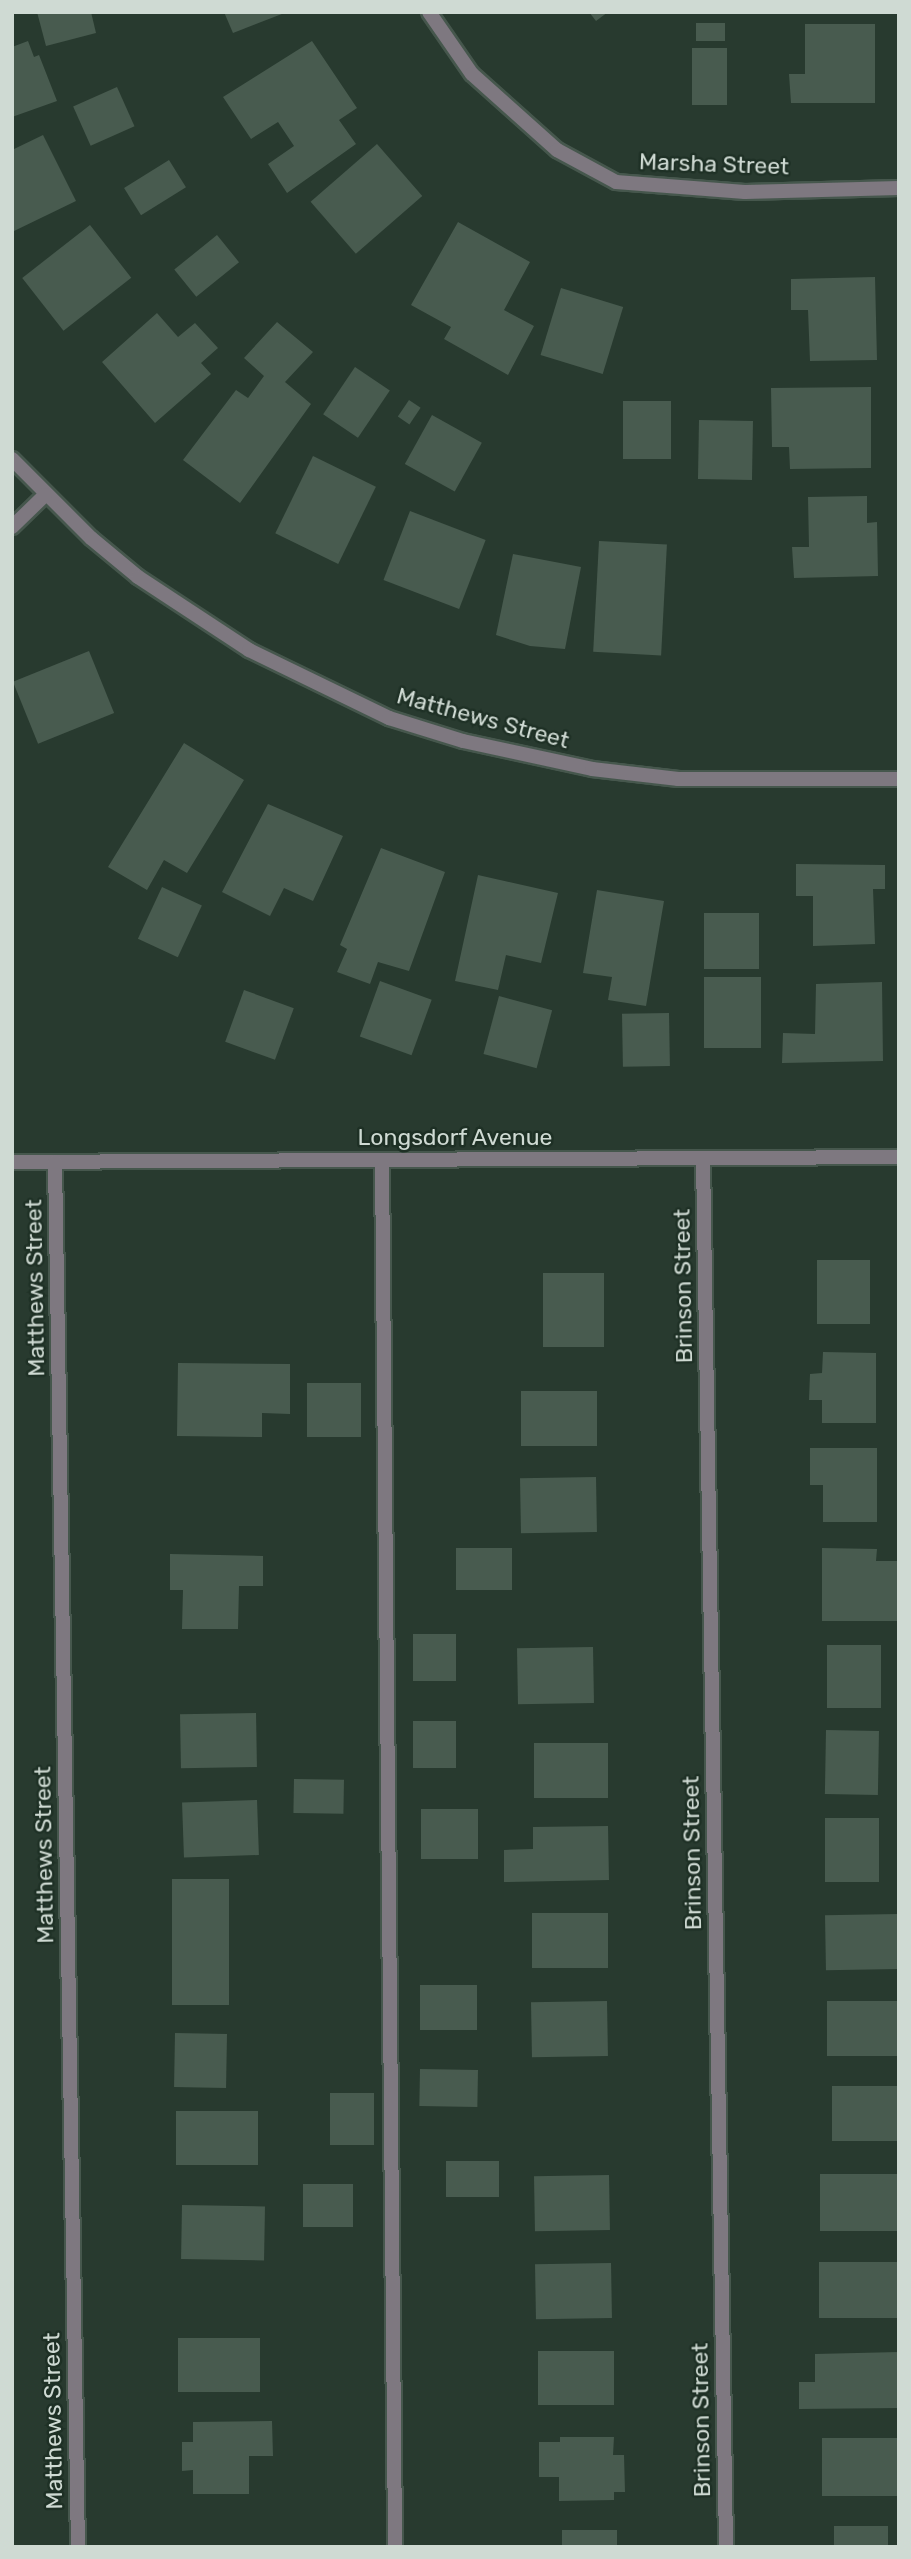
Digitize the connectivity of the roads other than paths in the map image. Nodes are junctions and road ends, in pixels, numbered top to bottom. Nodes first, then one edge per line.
1 (429, 12) edge
2 (899, 188) edge
3 (12, 459) edge
4 (45, 495) junction
5 (12, 527) edge
6 (899, 779) edge
7 (899, 1157) edge
8 (703, 1158) junction
9 (382, 1160) junction
10 (12, 1162) edge
11 (55, 1162) junction
12 (78, 2547) edge
13 (395, 2547) edge
14 (726, 2547) edge

1 - 2 street, Marsha Street
3 - 4 street, Matthews Street
4 - 5 street
4 - 6 street, Matthews Street
7 - 8 street, Longsdorf Avenue
8 - 9 street, Longsdorf Avenue
8 - 14 street, Brinson Street
9 - 11 street, Longsdorf Avenue
9 - 13 street
10 - 11 street, Longsdorf Avenue
11 - 12 street, Matthews Street

